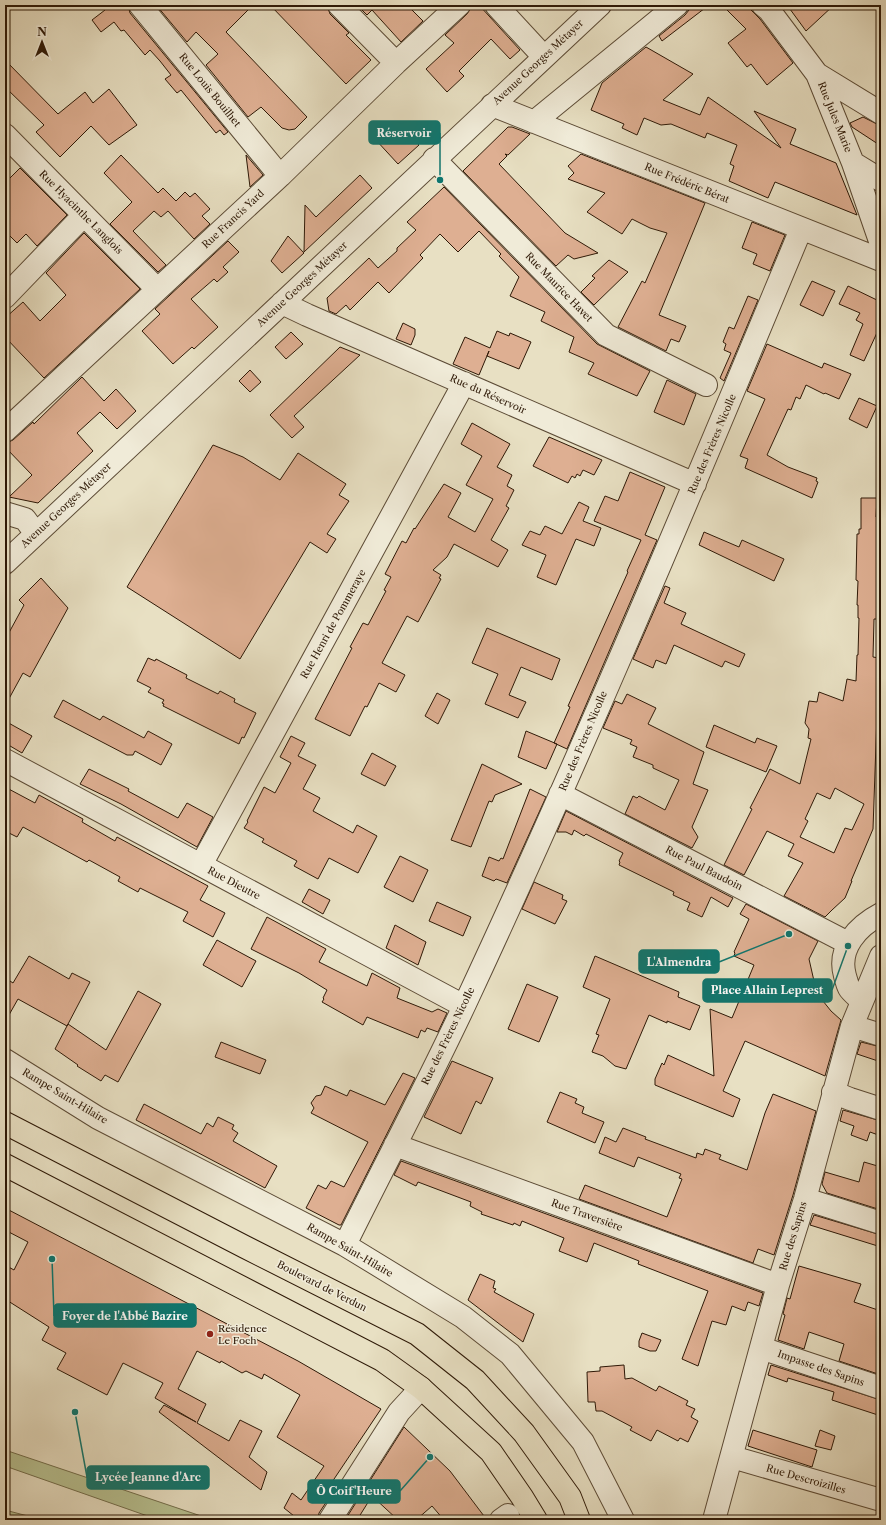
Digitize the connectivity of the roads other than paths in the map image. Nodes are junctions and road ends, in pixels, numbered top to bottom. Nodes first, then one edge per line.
1 (140, 5) edge
2 (339, 5) edge
3 (460, 5) edge
4 (496, 5) edge
5 (600, 5) edge
6 (677, 5) edge
7 (763, 5) edge
8 (544, 57) junction
9 (396, 63) junction
10 (817, 74) junction
11 (492, 105) junction
12 (881, 113) edge
13 (534, 122) junction
14 (5, 135) edge
15 (434, 159) junction
16 (853, 163) junction
17 (280, 176) junction
18 (881, 180) edge
19 (84, 215) junction
20 (801, 228) junction
21 (881, 244) edge
22 (881, 260) edge
23 (157, 289) junction
24 (5, 297) edge
25 (282, 302) junction
26 (464, 383) junction
27 (706, 385) dead end
28 (5, 431) edge
29 (695, 484) junction
30 (5, 513) edge
31 (36, 534) junction
32 (5, 563) edge
33 (5, 760) edge
34 (560, 794) junction
35 (201, 865) junction
36 (881, 914) edge
37 (848, 942) junction
38 (881, 956) edge
39 (862, 1001) junction
40 (464, 1006) junction
41 (852, 1026) junction
42 (881, 1035) edge
43 (5, 1060) edge
44 (833, 1092) junction
45 (881, 1109) edge
46 (5, 1123) edge
47 (395, 1145) junction
48 (5, 1165) edge
49 (805, 1199) junction
50 (881, 1223) edge
51 (345, 1245) junction
52 (778, 1285) junction
53 (761, 1348) junction
54 (421, 1388) junction
55 (881, 1388) edge
56 (732, 1457) junction
57 (881, 1500) edge
58 (330, 1520) edge
59 (536, 1520) edge
60 (579, 1520) edge
61 (623, 1520) edge
62 (714, 1520) edge

1 - 17 street, Rue Louis Bouilhet
2 - 9 street
3 - 9 street, Rue Francis Yard
4 - 8 street
5 - 8 street, Avenue Georges Métayer
6 - 13 street
7 - 10 street, Rue Jules Marie
8 - 11 street, Avenue Georges Métayer
9 - 17 street, Rue Francis Yard
10 - 12 street
10 - 16 street, Rue Jules Marie
11 - 13 street, Rue Frédéric Bérat
11 - 15 street, Avenue Georges Métayer
13 - 20 street, Rue Frédéric Bérat
14 - 19 street, Rue Hyacinthe Langlois
15 - 25 street, Avenue Georges Métayer
15 - 27 street, Rue Maurice Havet
16 - 18 street
16 - 21 street, Rue Jules Marie
17 - 23 street, Rue Francis Yard
19 - 23 street, Rue Hyacinthe Langlois
19 - 24 street
20 - 22 street, Rue Frédéric Bérat
20 - 29 street, Rue des Frères Nicolle
23 - 28 street, Rue Francis Yard
25 - 26 street, Rue du Réservoir
25 - 31 street, Avenue Georges Métayer
26 - 29 street, Rue du Réservoir
26 - 35 street, Rue Henri de Pommeraye
29 - 34 street, Rue des Frères Nicolle
30 - 31 street
31 - 32 street, Avenue Georges Métayer
33 - 35 street, Rue Dieutre
34 - 37 street, Rue Paul Baudoin
34 - 40 street, Rue des Frères Nicolle
35 - 40 street, Rue Dieutre
36 - 37 street
37 - 39 street
38 - 39 street, Rue des Sapins
39 - 41 street, Rue des Sapins
40 - 47 street, Rue des Frères Nicolle
41 - 42 street
41 - 44 street, Rue des Sapins
43 - 51 street, Rampe Saint-Hilaire
44 - 45 street
44 - 49 street, Rue des Sapins
46 - 60 main road, Boulevard de Verdun
47 - 51 street, Rue des Frères Nicolle
47 - 52 street, Rue Traversière
48 - 54 main road
49 - 50 street
49 - 52 street, Rue des Sapins
51 - 61 street, Rampe Saint-Hilaire
52 - 53 street, Rue des Sapins
53 - 55 street, Impasse des Sapins
53 - 56 street, Rue des Sapins
54 - 58 street
54 - 59 main road
56 - 57 street, Rue Descroizilles
56 - 62 street, Rue des Sapins

